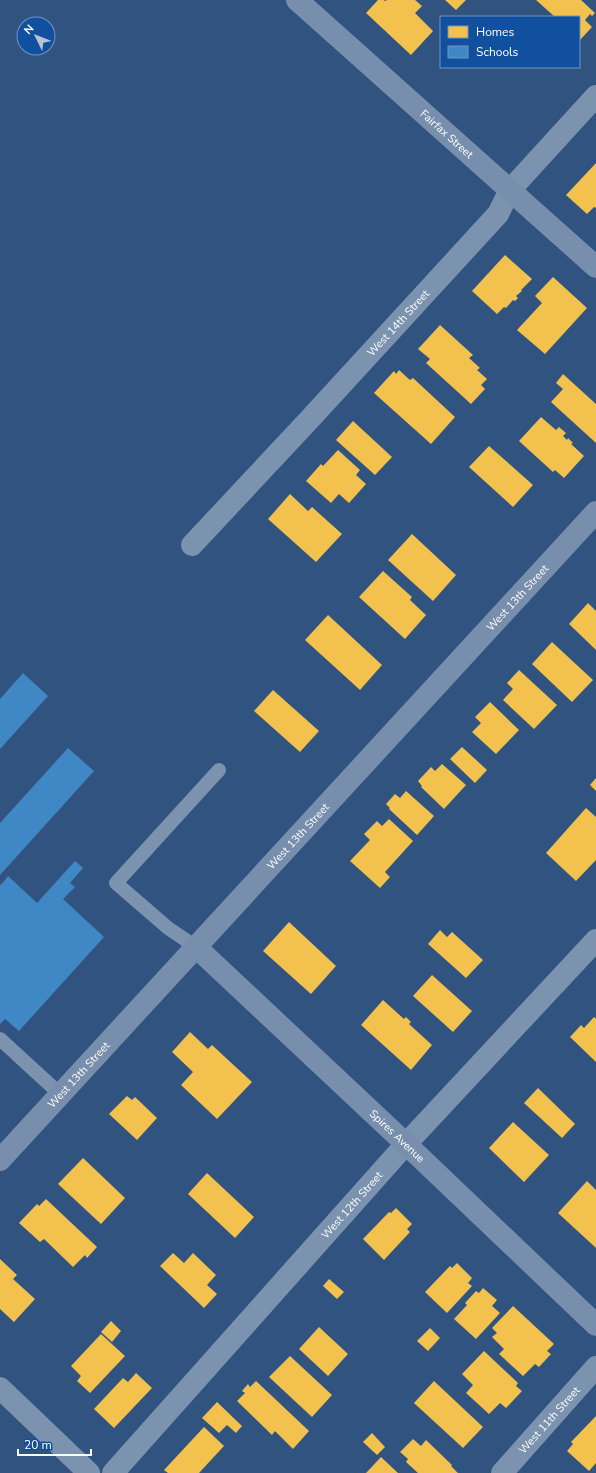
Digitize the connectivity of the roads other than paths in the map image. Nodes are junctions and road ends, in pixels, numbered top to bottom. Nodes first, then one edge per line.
1 (300, 1) edge
2 (596, 96) edge
3 (510, 190) junction
4 (596, 267) edge
5 (596, 512) edge
6 (192, 545) dead end
7 (219, 770) dead end
8 (596, 940) edge
9 (196, 947) junction
10 (0, 1039) edge
11 (60, 1094) junction
12 (406, 1144) junction
13 (0, 1160) edge
14 (596, 1326) edge
15 (596, 1367) edge
16 (0, 1388) edge
17 (89, 1473) edge
18 (113, 1473) edge
19 (502, 1473) edge

1 - 3 street, Fairfax Street
2 - 3 street, West 14th Street
3 - 4 street, Fairfax Street
3 - 6 street, West 14th Street
5 - 9 street, West 13th Street
7 - 9 lane
8 - 12 street, West 12th Street
9 - 11 street, West 13th Street
9 - 12 street, Spires Avenue
10 - 11 lane
11 - 13 street, West 13th Street
12 - 14 street, Spires Avenue
12 - 18 street, West 12th Street
15 - 19 street, West 11th Street
16 - 17 street

